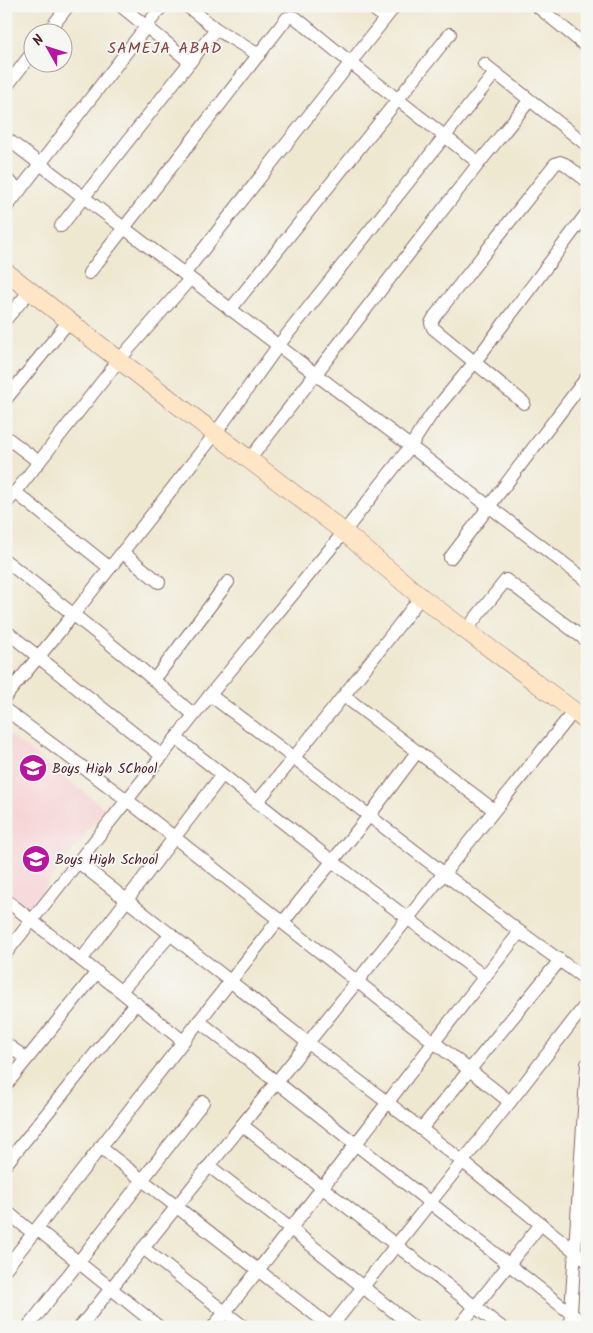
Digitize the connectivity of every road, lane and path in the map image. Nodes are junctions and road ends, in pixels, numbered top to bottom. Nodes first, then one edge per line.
1 (68, 6) edge
2 (121, 6) edge
3 (162, 6) edge
4 (187, 6) edge
5 (370, 6) edge
6 (394, 6) edge
7 (537, 6) edge
8 (385, 18) junction
9 (56, 22) edge
10 (147, 27) junction
11 (216, 29) junction
12 (450, 34) dead end
13 (587, 47) edge
14 (259, 55) junction
15 (190, 62) junction
16 (351, 63) junction
17 (484, 64) dead end
18 (22, 66) edge
19 (496, 73) junction
20 (6, 87) edge
21 (398, 100) junction
22 (529, 101) junction
23 (446, 137) junction
24 (6, 138) edge
25 (587, 145) edge
26 (479, 162) junction
27 (40, 164) junction
28 (6, 179) edge
29 (587, 181) edge
30 (20, 190) junction
31 (84, 197) junction
32 (6, 208) edge
33 (587, 213) edge
34 (61, 226) dead end
35 (124, 229) junction
36 (6, 272) edge
37 (89, 274) dead end
38 (187, 276) junction
39 (30, 290) junction
40 (230, 310) junction
41 (6, 319) edge
42 (69, 321) junction
43 (278, 346) junction
44 (119, 360) junction
45 (474, 363) junction
46 (315, 374) junction
47 (587, 377) edge
48 (6, 400) edge
49 (524, 403) dead end
50 (215, 434) junction
51 (6, 437) edge
52 (410, 447) junction
53 (249, 460) junction
54 (39, 462) junction
55 (15, 492) junction
56 (6, 504) edge
57 (489, 506) junction
58 (344, 532) junction
59 (122, 552) junction
60 (450, 558) dead end
61 (6, 561) edge
62 (110, 568) junction
63 (587, 581) edge
64 (159, 582) dead end
65 (228, 582) dead end
66 (421, 597) junction
67 (73, 615) junction
68 (466, 630) junction
69 (6, 631) edge
70 (587, 641) edge
71 (38, 657) junction
72 (154, 680) junction
73 (210, 695) junction
74 (6, 696) edge
75 (344, 696) junction
76 (6, 710) edge
77 (194, 715) junction
78 (580, 717) edge
79 (176, 738) junction
80 (417, 752) junction
81 (162, 756) junction
82 (294, 758) junction
83 (222, 775) junction
84 (127, 800) junction
85 (257, 802) junction
86 (494, 810) junction
87 (369, 816) junction
88 (175, 837) junction
89 (332, 861) junction
90 (78, 862) junction
91 (444, 872) junction
92 (6, 900) edge
93 (127, 900) junction
94 (407, 918) junction
95 (32, 920) junction
96 (281, 921) junction
97 (520, 932) junction
98 (170, 934) junction
99 (6, 953) edge
100 (81, 960) junction
101 (560, 960) junction
102 (97, 972) junction
103 (485, 977) junction
104 (358, 980) junction
105 (587, 980) edge
106 (230, 981) junction
107 (121, 992) junction
108 (136, 1003) junction
109 (587, 1003) edge
110 (199, 1021) junction
111 (183, 1041) junction
112 (434, 1041) junction
113 (308, 1043) junction
114 (6, 1044) edge
115 (27, 1059) junction
116 (587, 1064) edge
117 (470, 1070) junction
118 (276, 1082) junction
119 (6, 1085) edge
120 (203, 1102) dead end
121 (387, 1102) junction
122 (510, 1102) junction
123 (242, 1125) junction
124 (421, 1129) junction
125 (585, 1130) edge
126 (355, 1144) junction
127 (100, 1147) junction
128 (8, 1159) edge
129 (463, 1162) junction
130 (209, 1166) junction
131 (141, 1179) junction
132 (322, 1188) junction
133 (583, 1192) edge
134 (430, 1203) junction
135 (176, 1206) junction
136 (6, 1211) edge
137 (541, 1224) junction
138 (291, 1229) junction
139 (35, 1231) junction
140 (396, 1246) junction
141 (143, 1248) junction
142 (575, 1252) junction
143 (587, 1261) edge
144 (79, 1262) junction
145 (508, 1265) junction
146 (6, 1268) edge
147 (259, 1270) junction
148 (111, 1288) junction
149 (363, 1288) junction
150 (475, 1307) junction
151 (225, 1312) junction
152 (570, 1313) junction
153 (587, 1326) edge
154 (28, 1327) edge
155 (80, 1327) edge
156 (159, 1327) edge
157 (213, 1327) edge
158 (244, 1327) edge
159 (331, 1327) edge
160 (413, 1327) edge
161 (459, 1327) edge
162 (501, 1327) edge
163 (570, 1327) edge

1 - 9 street
2 - 10 street
3 - 10 street
4 - 11 street
5 - 8 street
6 - 8 street
7 - 13 street
8 - 16 street
10 - 15 street
10 - 27 street
11 - 14 street
11 - 15 street
12 - 21 street
14 - 16 street
14 - 35 street
15 - 31 street
16 - 21 street
16 - 38 street
17 - 19 street
18 - 20 street
19 - 22 street
19 - 23 street
21 - 23 street
21 - 40 street
22 - 25 street
22 - 26 street
23 - 26 street
23 - 43 street
24 - 27 street
26 - 46 street
27 - 30 street
27 - 31 street
28 - 30 street
29 - 45 street
30 - 32 street
31 - 34 street
31 - 35 street
33 - 45 street
35 - 37 street
35 - 38 street
36 - 39 street
38 - 40 street
38 - 44 street
39 - 41 street
39 - 42 street
40 - 43 street
42 - 44 street
42 - 48 street
43 - 46 street
43 - 50 street
44 - 50 street
44 - 54 street
45 - 49 street
45 - 52 street
46 - 52 street
46 - 53 street
47 - 57 street
50 - 53 street
50 - 59 street
51 - 54 street
52 - 57 street
52 - 58 street
53 - 58 street
54 - 55 street
55 - 56 street
55 - 62 street
57 - 60 street
57 - 63 street
58 - 66 street
58 - 73 street
59 - 62 street
59 - 64 street
61 - 67 street
62 - 67 street
65 - 72 street
66 - 68 street
66 - 75 street
67 - 71 street
67 - 72 street
68 - 70 street
68 - 78 street
69 - 71 street
71 - 74 street
71 - 81 street
72 - 77 street
73 - 77 street
73 - 82 street
75 - 80 street
75 - 82 street
76 - 84 street
77 - 79 street
78 - 86 street
79 - 81 street
79 - 83 street
80 - 86 street
80 - 87 street
81 - 84 street
82 - 85 street
82 - 87 street
83 - 85 street
83 - 88 street
84 - 88 street
84 - 90 street
85 - 89 street
86 - 91 street
87 - 89 street
87 - 91 street
88 - 93 street
88 - 96 street
89 - 94 street
89 - 96 street
90 - 93 street
90 - 95 street
91 - 94 street
91 - 97 street
92 - 95 street
93 - 98 street
93 - 100 street
94 - 103 street
94 - 104 street
95 - 99 street
95 - 100 street
96 - 104 street
96 - 106 street
97 - 101 street
97 - 103 street
98 - 106 street
98 - 107 street
100 - 102 street
101 - 105 street
101 - 117 street
102 - 107 street
102 - 115 street
103 - 112 street
104 - 112 street
104 - 113 street
106 - 110 street
106 - 113 street
107 - 108 street
108 - 111 street
108 - 128 street
109 - 122 street
110 - 111 street
110 - 118 street
111 - 127 street
112 - 117 street
112 - 121 street
113 - 118 street
113 - 121 street
114 - 115 street
115 - 119 street
116 - 125 street
117 - 122 street
117 - 124 street
118 - 123 street
118 - 126 street
120 - 131 street
121 - 124 street
121 - 126 street
122 - 129 street
123 - 130 street
123 - 132 street
124 - 129 street
125 - 133 street
126 - 132 street
126 - 134 street
127 - 131 street
127 - 139 street
129 - 134 street
129 - 137 street
130 - 135 street
130 - 138 street
131 - 135 street
131 - 144 street
132 - 138 street
132 - 140 street
133 - 142 street
134 - 140 street
134 - 145 street
135 - 141 street
135 - 147 street
136 - 139 street
137 - 142 street
137 - 145 street
138 - 147 street
138 - 149 street
139 - 144 street
139 - 146 street
140 - 149 street
140 - 150 street
141 - 148 street
141 - 151 street
142 - 143 street
142 - 152 street
144 - 148 street
144 - 154 street
145 - 150 street
145 - 152 street
147 - 151 street
147 - 159 street
148 - 155 street
148 - 156 street
149 - 159 street
149 - 160 street
150 - 161 street
150 - 162 street
151 - 157 street
151 - 158 street
152 - 153 street
152 - 163 street

